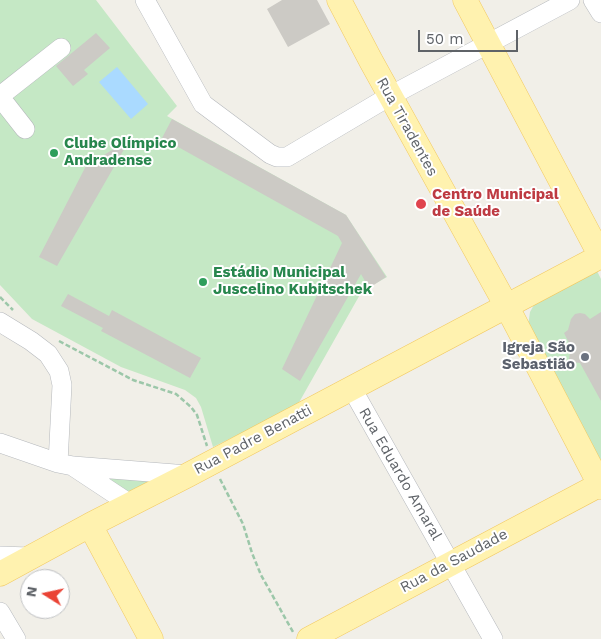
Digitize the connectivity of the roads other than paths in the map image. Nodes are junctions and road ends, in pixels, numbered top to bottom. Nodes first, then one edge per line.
1 (145, 0) edge
2 (339, 0) edge
3 (465, 0) edge
4 (570, 0) edge
5 (593, 0) edge
6 (601, 13) edge
7 (488, 43) junction
8 (61, 48) dead end
9 (0, 96) edge
10 (390, 96) junction
11 (25, 128) dead end
12 (601, 256) edge
13 (506, 305) junction
14 (7, 317) edge
15 (351, 387) junction
16 (0, 443) edge
17 (65, 465) junction
18 (188, 474) junction
19 (601, 485) edge
20 (130, 504) junction
21 (90, 524) junction
22 (0, 556) edge
23 (29, 557) junction
24 (450, 562) junction
25 (0, 574) edge
26 (0, 612) edge
27 (16, 639) edge
28 (151, 639) edge
29 (309, 639) edge
30 (493, 639) edge

1 - 10 street
2 - 10 main road, Rua Tiradentes
3 - 7 main road
4 - 7 street
5 - 6 street
7 - 10 street
7 - 12 main road
8 - 9 street
9 - 11 street
10 - 13 main road, Rua Tiradentes
12 - 13 main road, Rua Padre Benatti
13 - 15 main road, Rua Padre Benatti
13 - 19 main road, Rua Tiradentes
14 - 17 street
15 - 18 main road, Rua Padre Benatti
15 - 24 street, Rua Eduardo Amaral
16 - 17 street
17 - 18 street
17 - 20 street
18 - 20 main road, Rua Padre Benatti
19 - 24 main road, Rua da Saudade
20 - 21 main road, Rua Padre Benatti
21 - 23 main road, Rua Padre Benatti
21 - 28 main road
22 - 23 street
23 - 25 main road, Rua Padre Benatti
24 - 29 main road, Rua da Saudade
24 - 30 street, Rua Eduardo Amaral
26 - 27 street

